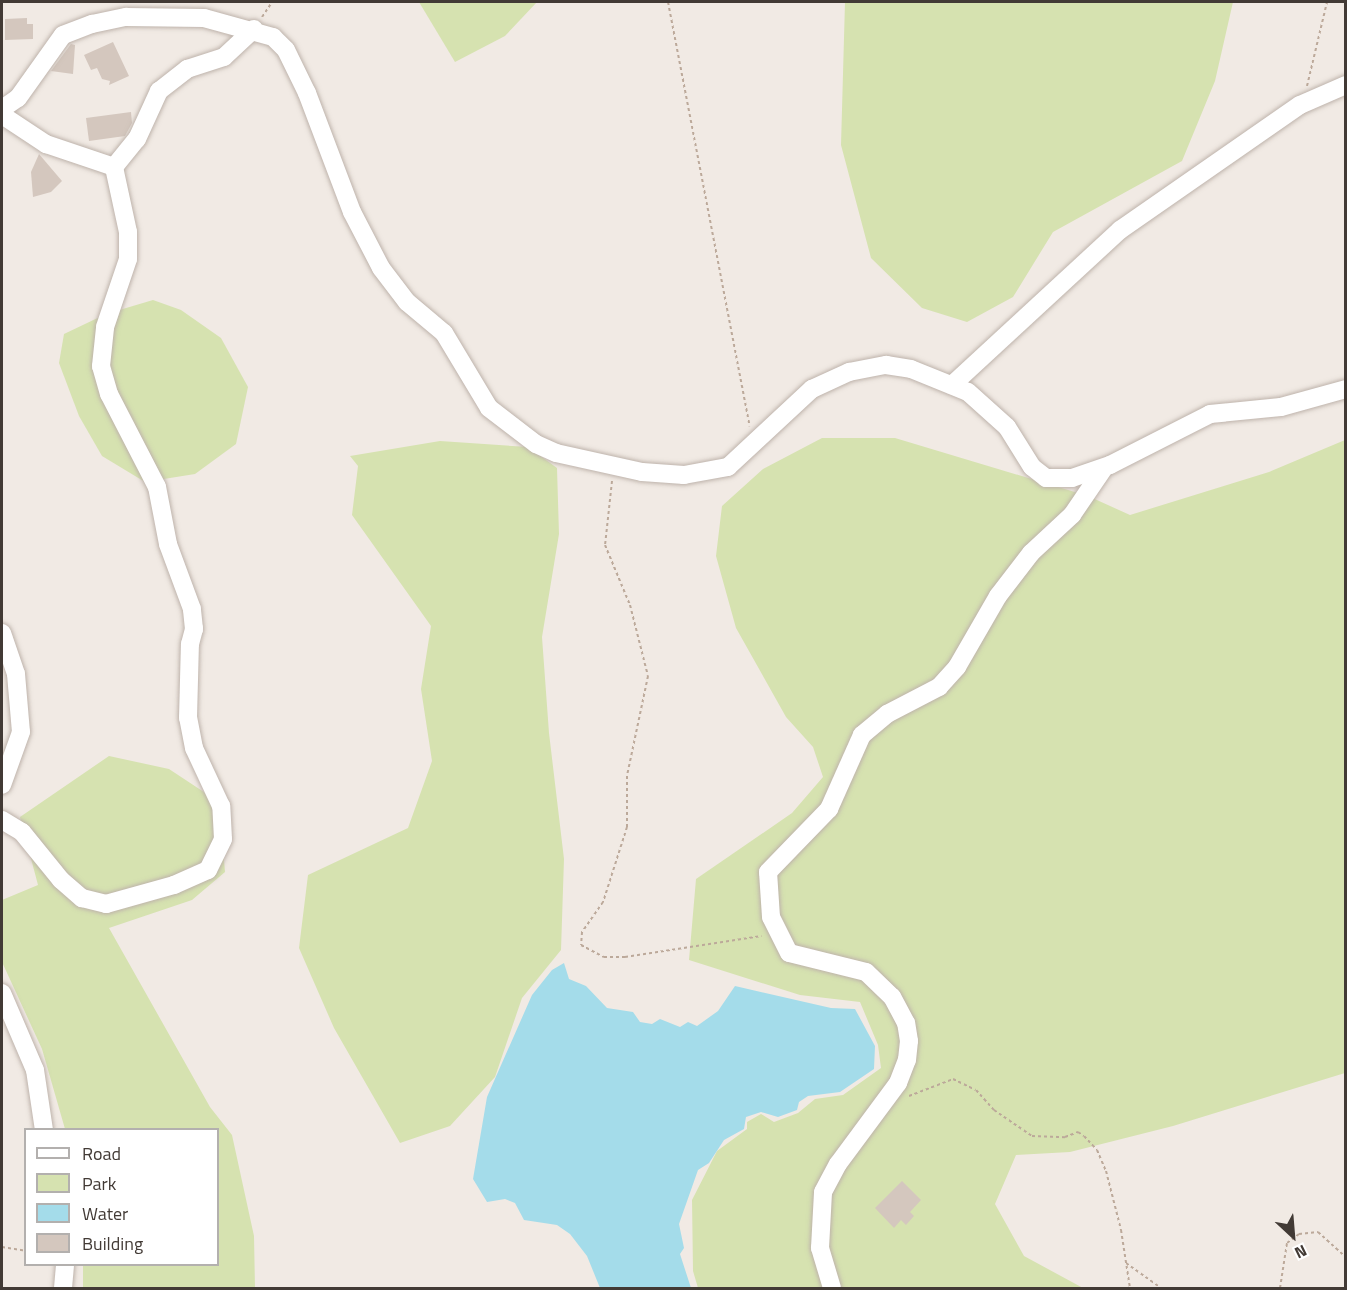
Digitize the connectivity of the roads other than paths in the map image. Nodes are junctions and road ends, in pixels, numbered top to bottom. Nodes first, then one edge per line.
1 (254, 29) junction
2 (1346, 85) edge
3 (2, 109) edge
4 (2, 115) edge
5 (114, 167) junction
6 (952, 385) junction
7 (1346, 389) edge
8 (1104, 468) junction
9 (2, 633) edge
10 (2, 785) edge
11 (2, 820) edge
12 (2, 993) edge
13 (44, 1128) edge
14 (65, 1266) edge
15 (63, 1288) edge
16 (832, 1288) edge

1 - 3 street
1 - 5 street
1 - 6 street
2 - 6 street
4 - 5 street
5 - 11 street
6 - 8 street
7 - 8 street
8 - 16 street
9 - 10 street
12 - 13 street
14 - 15 street

